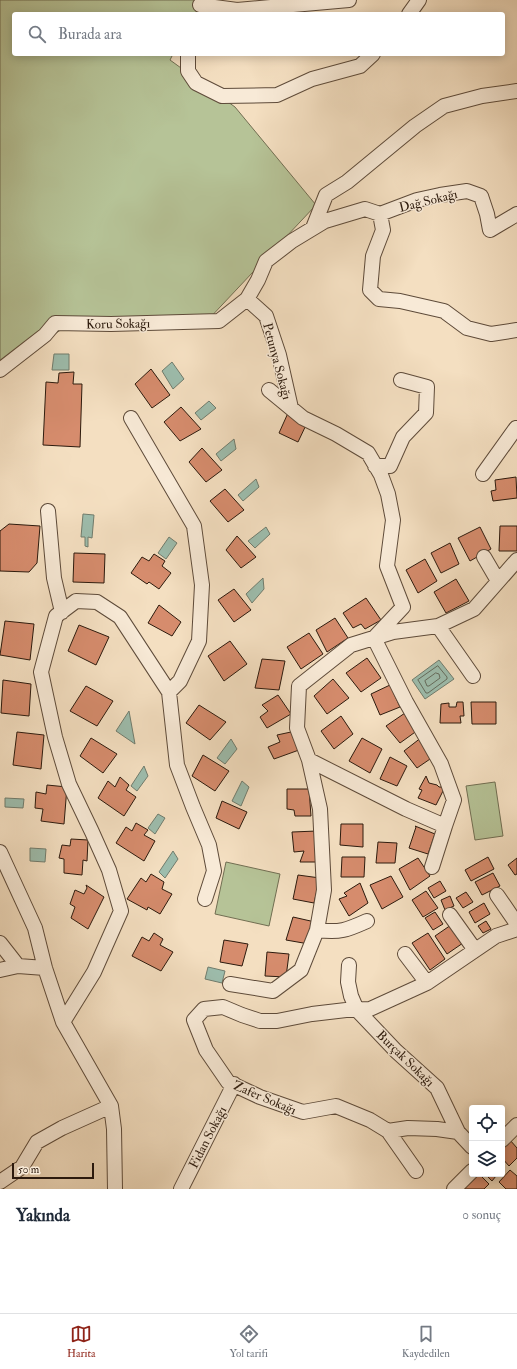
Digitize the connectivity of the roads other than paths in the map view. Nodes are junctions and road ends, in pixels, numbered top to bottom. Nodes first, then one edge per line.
1 (349, 0) edge
2 (419, 0) edge
3 (199, 6) edge
4 (410, 12) edge
5 (188, 56) edge
6 (371, 56) edge
7 (517, 91) edge
8 (380, 214) junction
9 (517, 214) edge
10 (313, 228) junction
11 (247, 299) junction
12 (517, 330) edge
13 (0, 370) edge
14 (401, 380) dead end
15 (269, 390) dead end
16 (290, 408) junction
17 (131, 418) dead end
18 (517, 428) edge
19 (375, 466) junction
20 (483, 474) dead end
21 (48, 511) dead end
22 (484, 557) dead end
23 (517, 560) edge
24 (498, 581) junction
25 (62, 612) junction
26 (438, 626) junction
27 (374, 638) junction
28 (473, 676) dead end
29 (169, 692) junction
30 (309, 760) junction
31 (445, 826) junction
32 (0, 852) edge
33 (432, 867) dead end
34 (497, 894) dead end
35 (205, 898) dead end
36 (450, 915) dead end
37 (367, 921) dead end
38 (517, 924) edge
39 (517, 929) edge
40 (317, 930) junction
41 (0, 943) edge
42 (475, 950) junction
43 (405, 954) dead end
44 (349, 965) dead end
45 (18, 966) junction
46 (45, 968) junction
47 (0, 970) edge
48 (427, 983) junction
49 (230, 984) dead end
50 (357, 1010) junction
51 (63, 1022) junction
52 (234, 1084) junction
53 (111, 1106) junction
54 (517, 1125) edge
55 (388, 1131) junction
56 (458, 1132) junction
57 (505, 1137) edge
58 (469, 1144) edge
59 (416, 1171) dead end
60 (469, 1174) edge
61 (0, 1182) edge
62 (115, 1189) edge
63 (180, 1189) edge
64 (454, 1189) edge

1 - 3 street
2 - 4 street
5 - 6 street
7 - 10 street
8 - 9 street, Dağ Sokağı
8 - 10 street
8 - 12 street
10 - 11 street
11 - 13 street, Koru Sokağı
11 - 16 street, Petunya Sokağı
14 - 19 street
15 - 16 street
16 - 19 street
17 - 29 street
18 - 20 street
19 - 27 street
21 - 25 street
22 - 24 street
23 - 24 street
24 - 26 street
25 - 29 street
25 - 51 street
26 - 27 street
26 - 28 street
27 - 30 street
27 - 31 street
29 - 35 street
30 - 31 street
30 - 40 street
31 - 33 street
32 - 46 street
34 - 38 street
36 - 42 street
37 - 40 street
39 - 42 street, Zafer Sokağı
40 - 49 street
41 - 45 street
42 - 48 street, Zafer Sokağı
43 - 48 street
44 - 50 street
45 - 46 street
45 - 47 street
46 - 51 street
48 - 50 street, Zafer Sokağı
50 - 52 street, Zafer Sokağı
50 - 56 street, Burçak Sokağı
51 - 53 street
52 - 55 street, Zafer Sokağı
52 - 63 street, Fidan Sokağı
53 - 61 street
53 - 62 street
54 - 57 street
55 - 56 street
55 - 59 street
56 - 58 street
60 - 64 street

